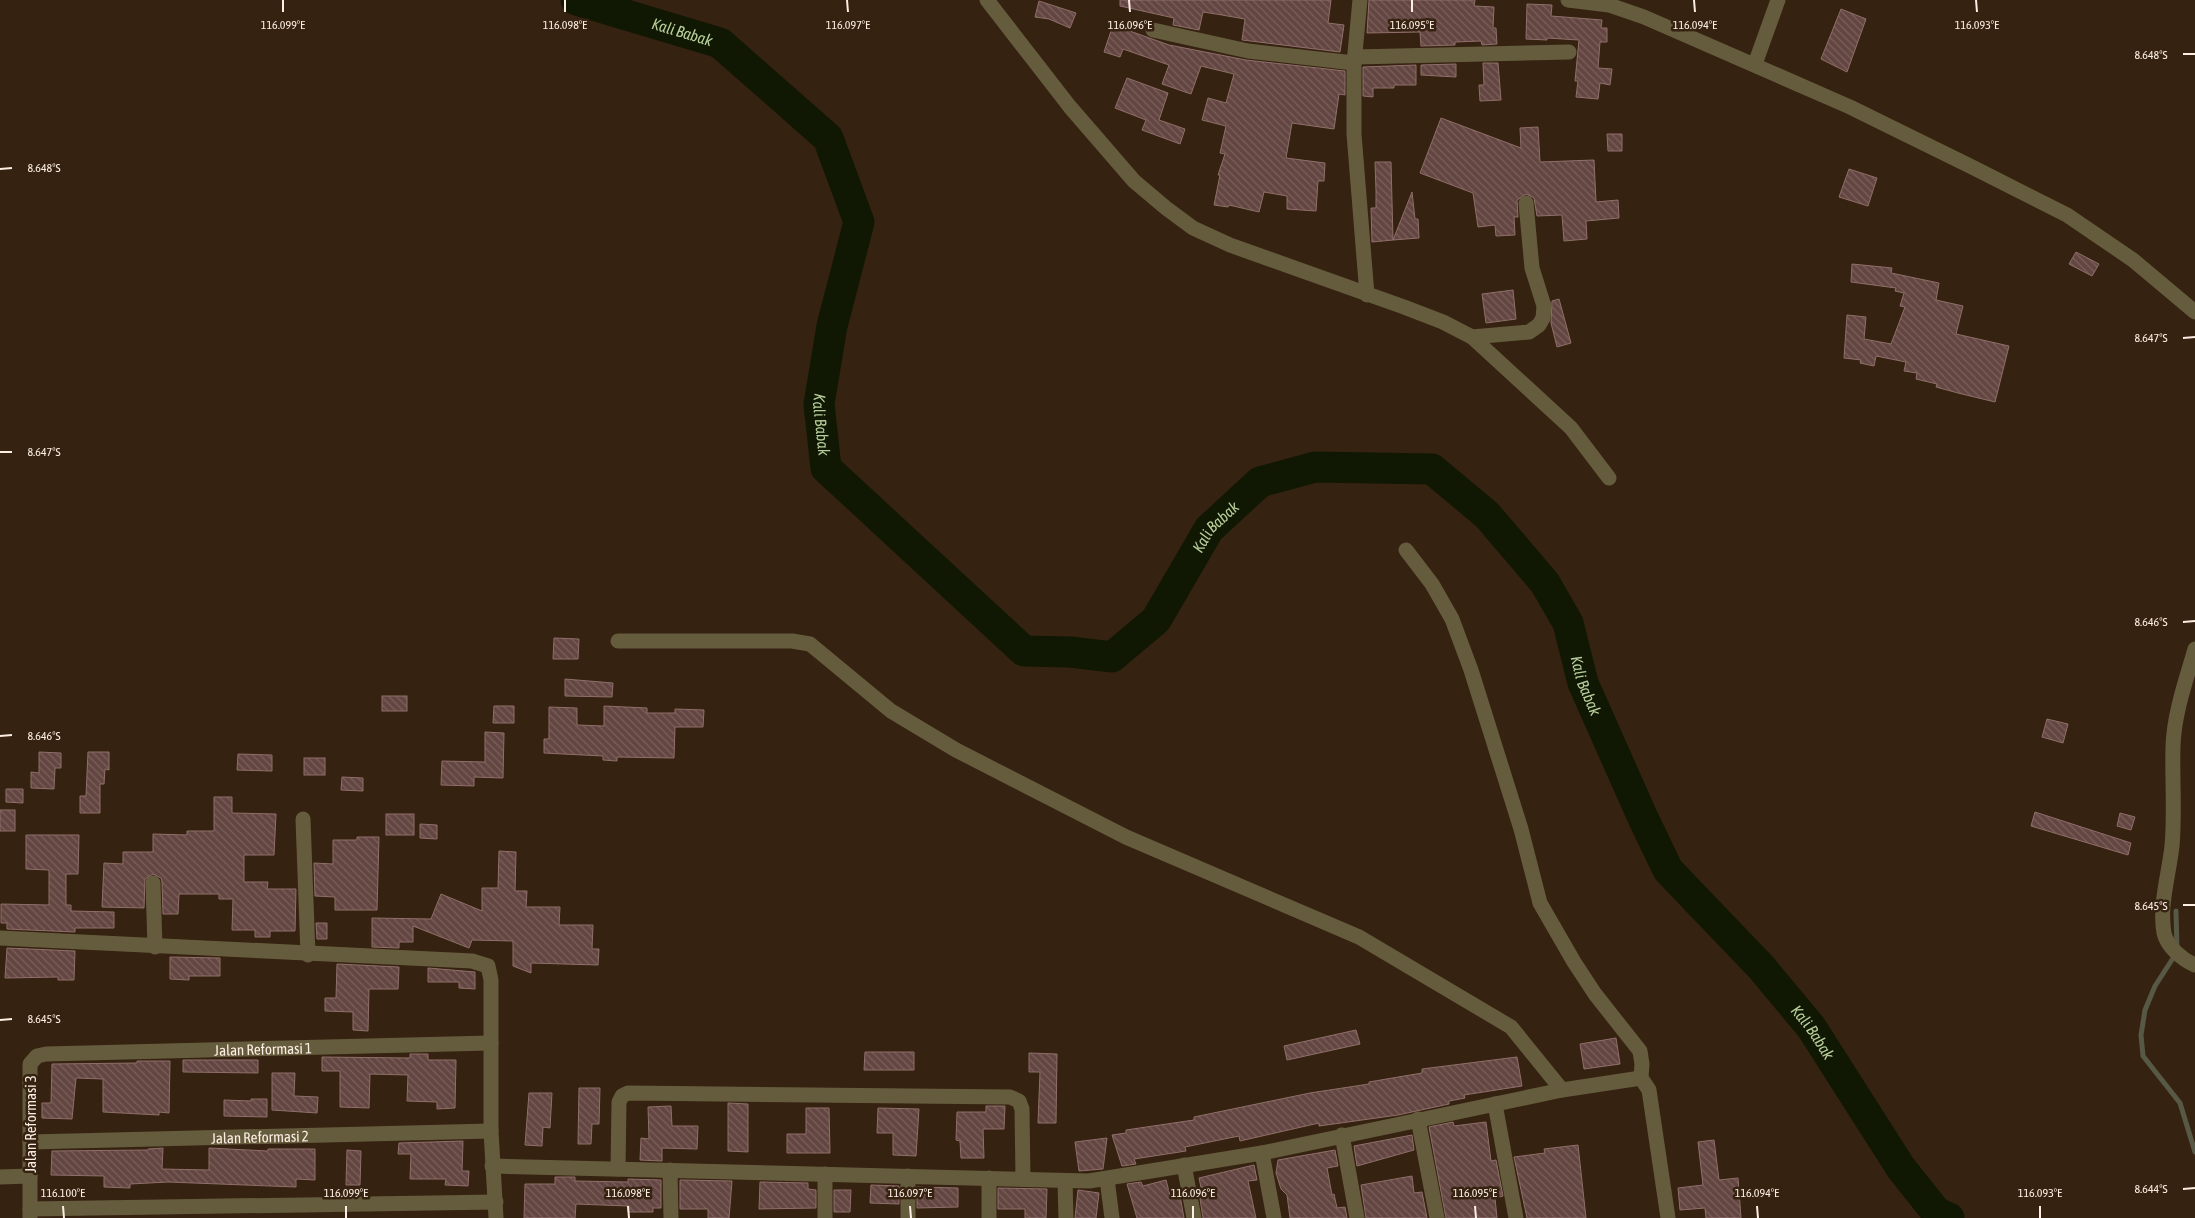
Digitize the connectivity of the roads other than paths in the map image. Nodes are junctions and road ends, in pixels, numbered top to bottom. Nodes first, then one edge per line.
1 (987, 0) edge
2 (1360, 0) edge
3 (1568, 0) edge
4 (1778, 0) edge
5 (1609, 3) edge
6 (1153, 30) dead end
7 (1570, 52) dead end
8 (1354, 60) junction
9 (1755, 64) junction
10 (1526, 203) dead end
11 (1367, 295) junction
12 (2195, 312) edge
13 (1472, 337) junction
14 (1609, 478) dead end
15 (1406, 550) dead end
16 (618, 641) dead end
17 (2195, 649) edge
18 (303, 819) dead end
19 (154, 883) dead end
20 (0, 938) edge
21 (155, 947) junction
22 (308, 954) junction
23 (2195, 965) edge
24 (491, 1042) junction
25 (37, 1056) joint
26 (1641, 1078) junction
27 (1562, 1090) junction
28 (1495, 1104) junction
29 (1418, 1119) junction
30 (491, 1131) junction
31 (1342, 1135) junction
32 (30, 1142) junction
33 (1262, 1153) junction
34 (1184, 1165) junction
35 (492, 1166) junction
36 (618, 1169) junction
37 (670, 1170) junction
38 (825, 1174) junction
39 (30, 1176) junction
40 (908, 1176) junction
41 (0, 1177) edge
42 (989, 1178) junction
43 (1107, 1179) junction
44 (1023, 1180) junction
45 (1065, 1181) junction
46 (496, 1202) junction
47 (30, 1213) edge
48 (496, 1218) edge
49 (670, 1218) edge
50 (825, 1218) edge
51 (908, 1218) edge
52 (989, 1218) edge
53 (1066, 1218) edge
54 (1112, 1218) edge
55 (1194, 1218) edge
56 (1274, 1218) edge
57 (1357, 1218) edge
58 (1436, 1218) edge
59 (1516, 1218) edge
60 (1668, 1218) edge

1 - 11 street
2 - 8 street
3 - 5 street
4 - 9 street
5 - 9 street
6 - 8 street
7 - 8 street
8 - 11 street
9 - 12 street
10 - 13 street
11 - 13 street
13 - 14 street
15 - 26 street
16 - 27 street
17 - 23 street
18 - 22 street
19 - 21 street
20 - 21 street
21 - 22 street
22 - 24 street
24 - 25 street, Jalan Reformasi 1
24 - 30 street
25 - 32 street, Jalan Reformasi 3
26 - 27 street
26 - 60 street
27 - 28 street
28 - 29 street
28 - 59 street
29 - 31 street
29 - 58 street
30 - 32 street, Jalan Reformasi 2
30 - 35 street
31 - 33 street
31 - 57 street
32 - 39 street, Jalan Reformasi 3
33 - 34 street
33 - 56 street
34 - 43 street
34 - 55 street
35 - 36 street
35 - 46 street
36 - 37 street
36 - 44 street
37 - 38 street
37 - 49 street
38 - 40 street
38 - 50 street
39 - 41 street
39 - 47 street, Jalan Reformasi 3
40 - 42 street
40 - 51 street
42 - 44 street
42 - 52 street
43 - 45 street
43 - 54 street
44 - 45 street
45 - 53 street
46 - 47 street, Jalan Reformasi 3
46 - 48 street

